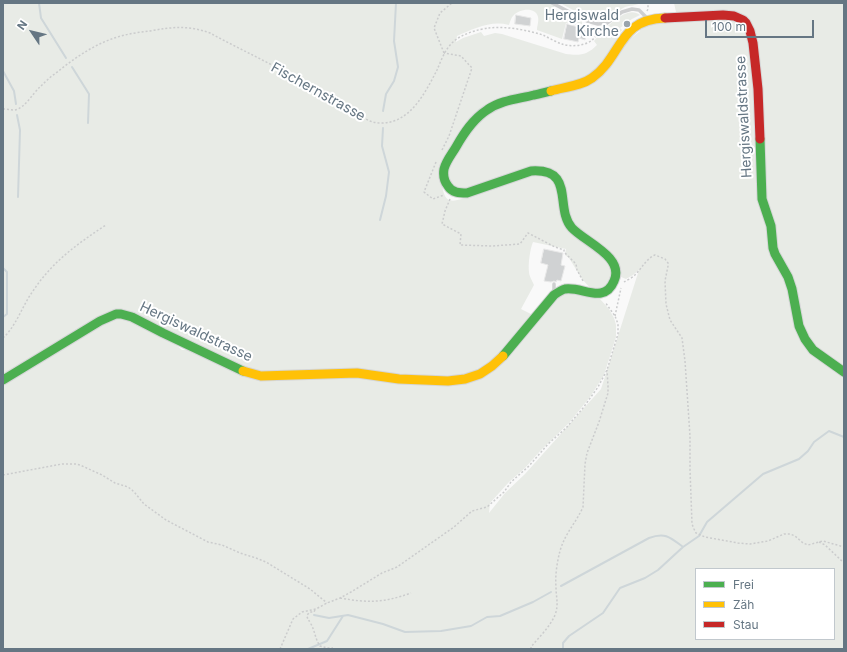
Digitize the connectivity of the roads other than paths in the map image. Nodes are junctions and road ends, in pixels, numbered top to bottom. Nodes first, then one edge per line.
1 (552, 3) edge
2 (646, 17) junction
3 (554, 284) dead end
4 (554, 295) junction
5 (844, 372) edge
6 (3, 380) edge

1 - 2 lane
2 - 4 street, Hergiswaldstrasse
2 - 5 street, Hergiswaldstrasse
3 - 4 lane
4 - 6 street, Hergiswaldstrasse

